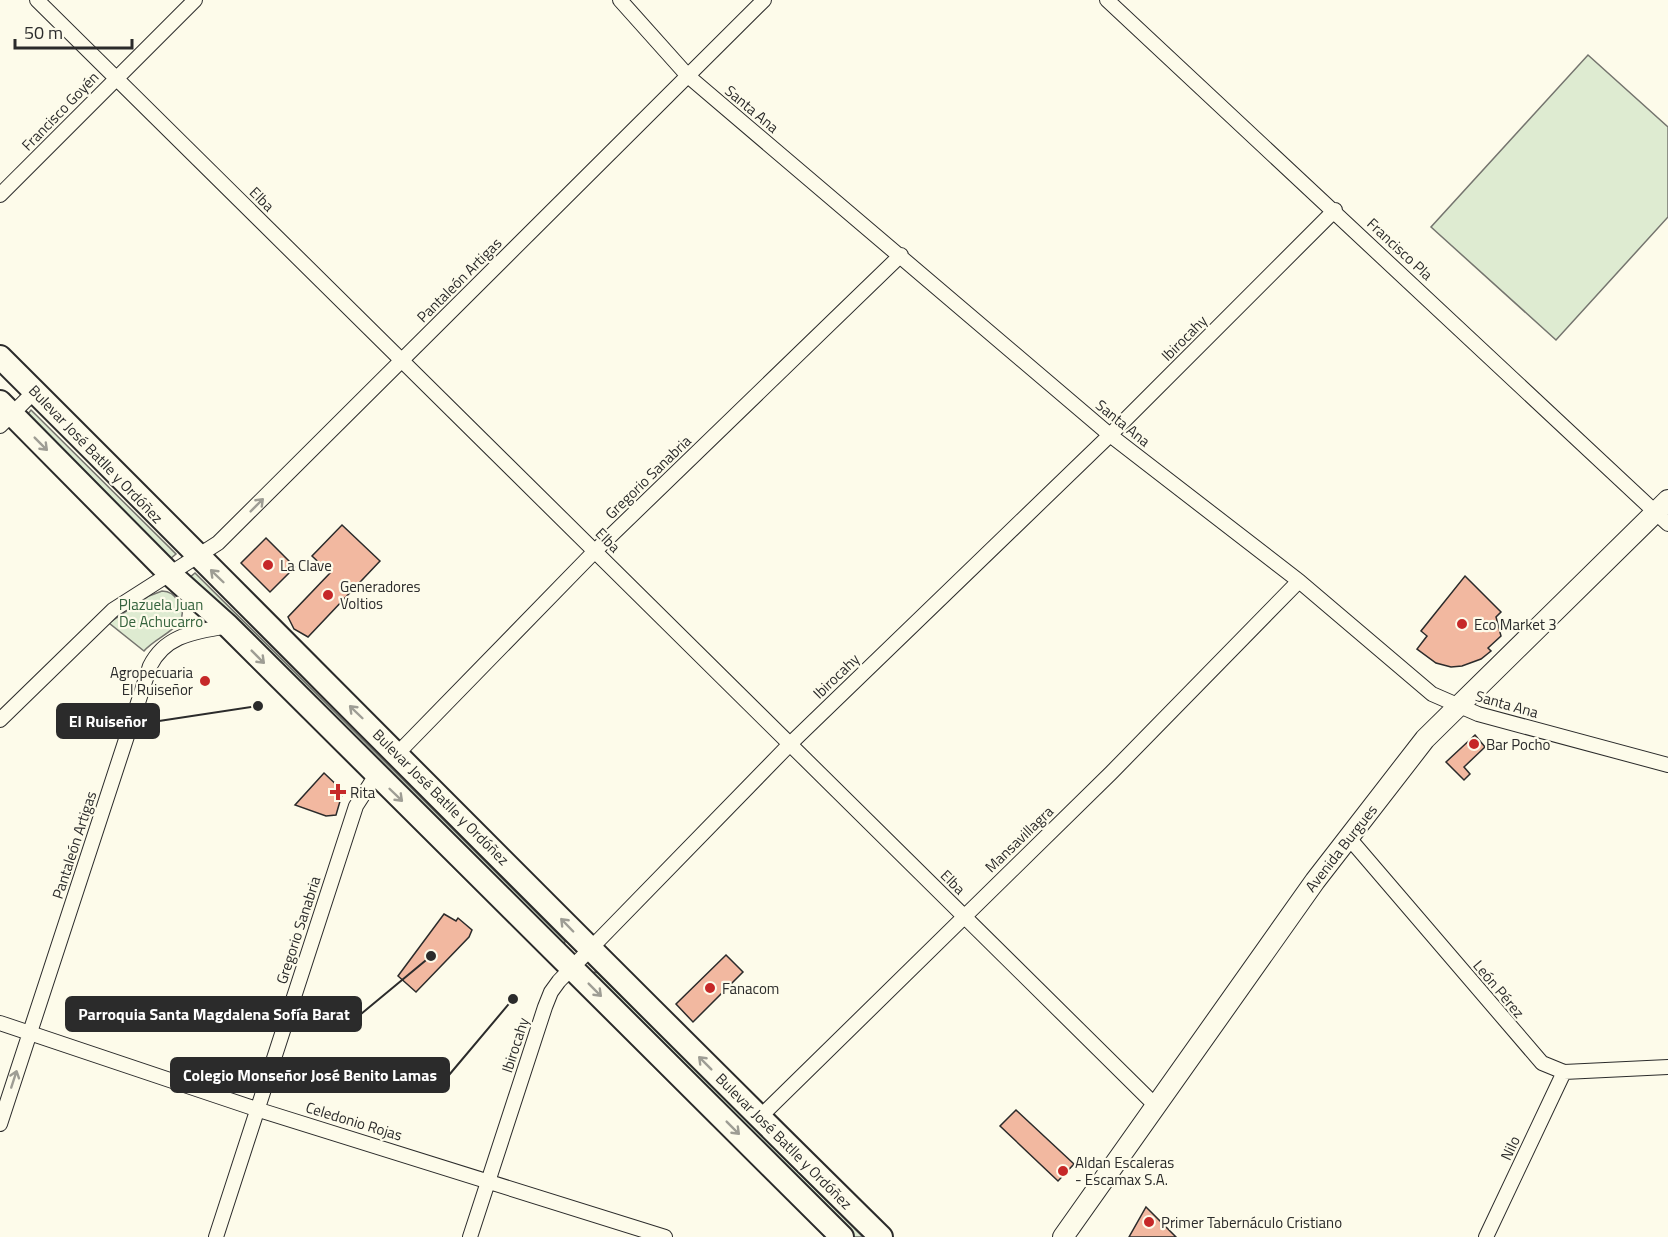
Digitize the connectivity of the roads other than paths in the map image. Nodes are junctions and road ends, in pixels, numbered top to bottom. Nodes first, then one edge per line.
1 (37, 0) edge
2 (195, 0) edge
3 (620, 0) edge
4 (764, 0) edge
5 (1107, 0) edge
6 (688, 76) junction
7 (115, 77) junction
8 (0, 195) edge
9 (1335, 210) junction
10 (901, 255) junction
11 (0, 357) edge
12 (401, 360) junction
13 (35, 391) junction
14 (4, 414) edge
15 (1110, 435) junction
16 (1664, 512) edge
17 (595, 551) junction
18 (197, 556) junction
19 (170, 574) junction
20 (1299, 581) junction
21 (228, 626) junction
22 (1459, 706) junction
23 (0, 720) edge
24 (790, 744) junction
25 (398, 753) junction
26 (1668, 765) edge
27 (376, 775) junction
28 (1349, 838) junction
29 (964, 916) junction
30 (591, 949) junction
31 (573, 968) junction
32 (0, 1023) edge
33 (29, 1034) junction
34 (1668, 1067) edge
35 (1564, 1072) junction
36 (1155, 1105) junction
37 (256, 1109) junction
38 (759, 1118) junction
39 (0, 1124) edge
40 (488, 1180) junction
41 (216, 1237) edge
42 (470, 1237) edge
43 (665, 1237) edge
44 (841, 1237) edge
45 (881, 1237) edge
46 (1063, 1237) edge
47 (1486, 1237) edge

1 - 7 street, Elba
2 - 7 street, Francisco Goyén
3 - 6 street, Santa Ana
4 - 6 street, Pantaleón Artigas
5 - 9 street, Francisco Pla
6 - 10 street, Santa Ana
6 - 12 street, Pantaleón Artigas
7 - 8 street, Francisco Goyén
7 - 12 street, Elba
9 - 15 street, Ibirocahy
9 - 16 street, Francisco Pla
10 - 15 street, Santa Ana
10 - 17 street, Gregorio Sanabria
11 - 13 main road, Bulevar José Batlle y Ordóñez
12 - 17 street, Elba
18 -> 12 street, Pantaleón Artigas
13 - 14 street
13 - 18 main road, Bulevar José Batlle y Ordóñez
14 -> 19 main road, Bulevar José Batlle y Ordóñez
15 - 20 street, Santa Ana
15 - 24 street, Ibirocahy
16 - 22 street, Avenida Burgues
17 - 24 street, Elba
17 - 25 street, Gregorio Sanabria
18 - 19 street, Pantaleón Artigas
25 -> 18 main road, Bulevar José Batlle y Ordóñez
19 - 21 main road, Bulevar José Batlle y Ordóñez
19 - 23 street, Pantaleón Artigas
20 - 22 street, Santa Ana
20 - 29 street, Mansavillagra
21 -> 27 main road, Bulevar José Batlle y Ordóñez
21 - 33 street, Pantaleón Artigas
22 - 26 street, Santa Ana
22 - 28 street, Avenida Burgues
24 - 29 street, Elba
24 - 30 street, Ibirocahy
30 -> 25 main road, Bulevar José Batlle y Ordóñez
27 -> 31 main road, Bulevar José Batlle y Ordóñez
27 - 37 street, Gregorio Sanabria
28 - 35 street, León Pérez
28 - 36 street, Avenida Burgues
29 - 36 street, Elba
29 - 38 street, Mansavillagra
30 - 31 street, Ibirocahy
38 -> 30 main road, Bulevar José Batlle y Ordóñez
31 - 40 street, Ibirocahy
31 -> 44 main road, Bulevar José Batlle y Ordóñez
32 - 33 street, Celedonio Rojas
33 - 37 street, Celedonio Rojas
39 -> 33 street, Pantaleón Artigas
34 - 35 street, León Pérez
35 - 47 street, Nilo
36 - 46 street, Avenida Burgues
37 - 40 street, Celedonio Rojas
37 - 41 street, Gregorio Sanabria
38 - 45 main road, Bulevar José Batlle y Ordóñez
40 - 42 street, Ibirocahy
40 - 43 street, Celedonio Rojas

